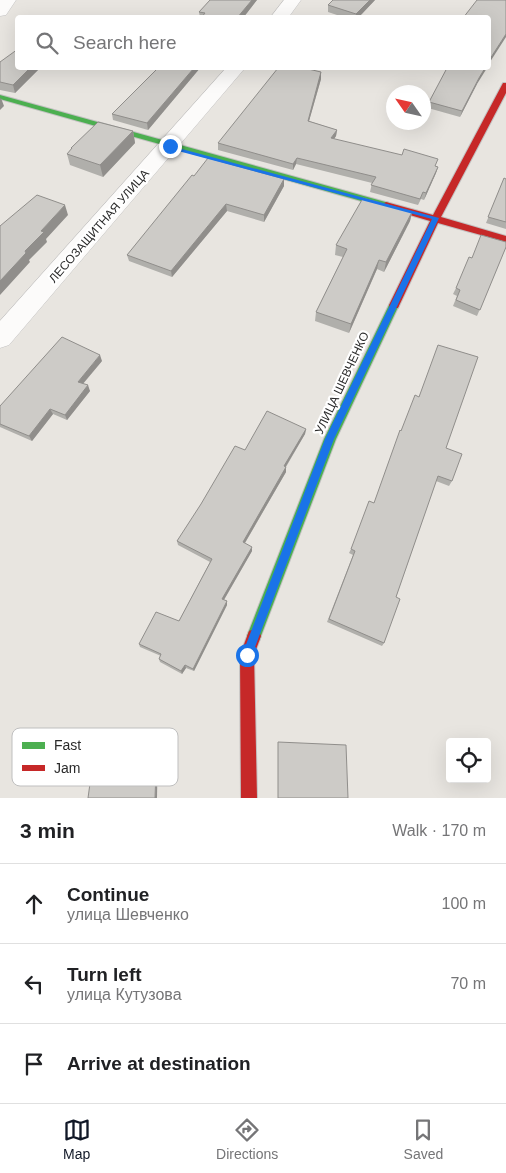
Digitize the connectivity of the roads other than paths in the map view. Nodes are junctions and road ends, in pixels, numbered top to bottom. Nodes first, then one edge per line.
1 (8, 0) edge
2 (293, 0) edge
3 (0, 11) edge
4 (280, 15) edge
5 (234, 70) edge
6 (506, 84) edge
7 (0, 98) edge
8 (170, 146) junction
9 (436, 218) junction
10 (506, 239) edge
11 (0, 338) edge
12 (249, 798) edge

1 - 3 street
2 - 4 street
5 - 8 street, ЛЕСОЗАЩИТНАЯ УЛИЦА
6 - 9 street, УЛИЦА ШЕВЧЕНКО
7 - 8 street
8 - 9 street
8 - 11 street, ЛЕСОЗАЩИТНАЯ УЛИЦА
9 - 10 street
9 - 12 street, УЛИЦА ШЕВЧЕНКО

